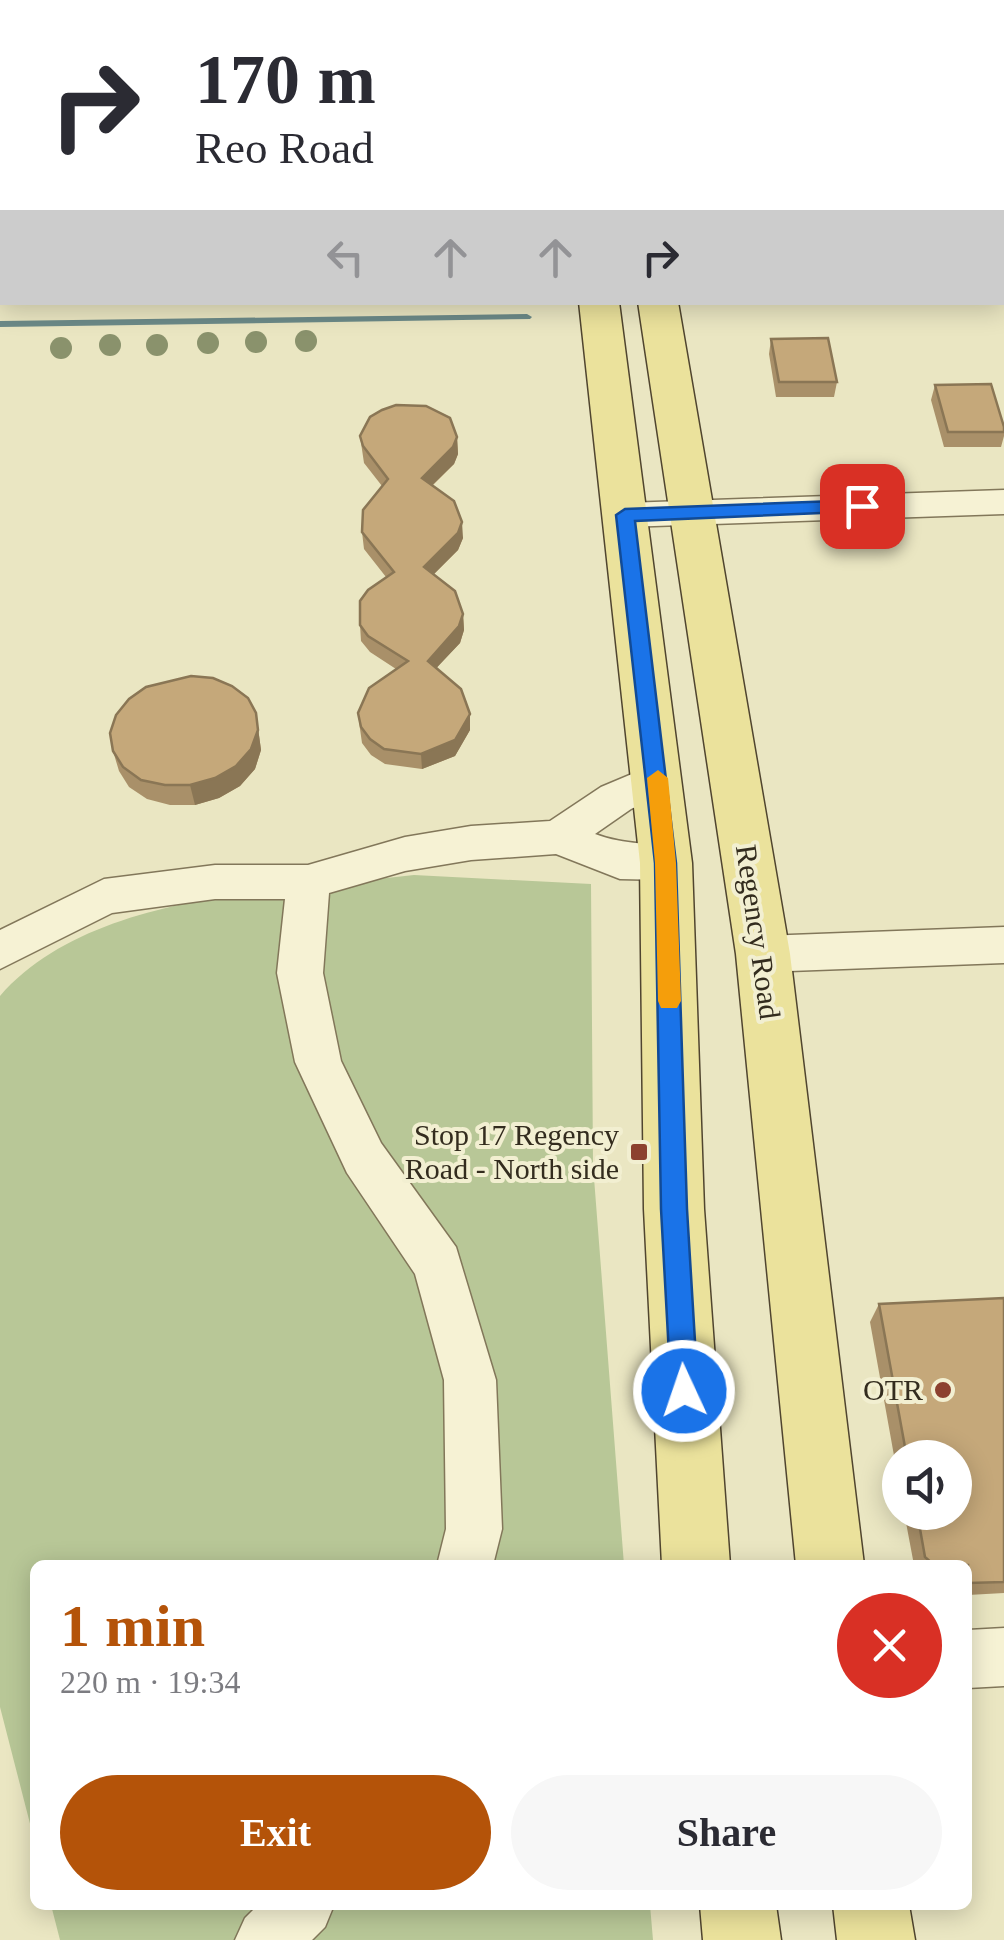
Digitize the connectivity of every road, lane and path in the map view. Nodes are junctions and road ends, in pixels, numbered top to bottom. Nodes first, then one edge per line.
1 (569, 305) edge
2 (599, 305) edge
3 (659, 305) edge
4 (604, 347) junction
5 (1004, 502) edge
6 (693, 511) junction
7 (625, 515) junction
8 (658, 779) junction
9 (740, 797) junction
10 (559, 838) junction
11 (666, 863) junction
12 (308, 882) junction
13 (1004, 945) edge
14 (0, 951) edge
15 (763, 954) junction
16 (465, 1560) edge
17 (696, 1560) edge
18 (829, 1560) edge
19 (1004, 1658) edge
20 (972, 1659) edge
21 (299, 1910) edge
22 (739, 1910) edge
23 (872, 1910) edge
24 (268, 1940) edge
25 (742, 1940) edge
26 (876, 1940) edge

1 - 4 main road
2 - 4 main road
3 - 6 main road, Regency Road
4 - 7 main road
5 - 6 street
6 - 7 street
6 - 9 main road, Regency Road
7 - 8 main road
8 - 10 street
8 - 11 main road
9 - 11 main road
9 - 15 main road, Regency Road
10 - 11 street
10 - 12 street
11 - 17 main road
12 - 14 street
12 - 16 street
13 - 15 street
15 - 18 main road, Regency Road
19 - 20 street
21 - 24 street
22 - 25 main road
23 - 26 main road

